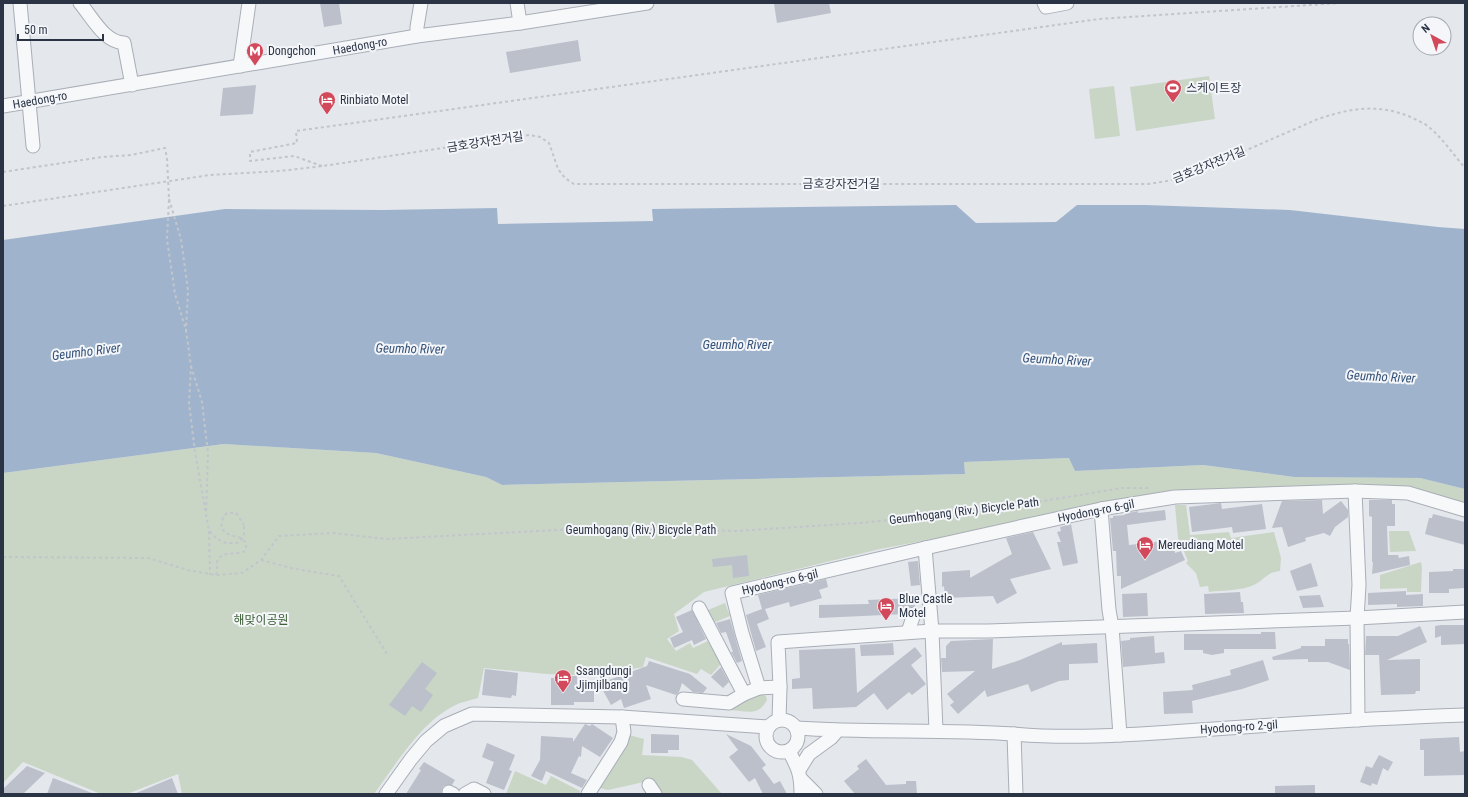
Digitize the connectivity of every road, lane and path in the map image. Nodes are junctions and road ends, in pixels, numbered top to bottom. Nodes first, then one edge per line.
1 (20, 3) edge
2 (80, 3) edge
3 (248, 3) edge
4 (421, 3) edge
5 (518, 3) edge
6 (647, 3) edge
7 (1044, 3) edge
8 (1067, 3) edge
9 (1340, 3) edge
10 (608, 6) edge
11 (520, 23) junction
12 (417, 36) junction
13 (240, 66) junction
14 (132, 85) junction
15 (30, 102) junction
16 (3, 106) edge
17 (33, 146) dead end
18 (323, 166) junction
19 (1465, 168) edge
20 (3, 172) edge
21 (169, 199) junction
22 (3, 206) edge
23 (186, 330) junction
24 (191, 366) junction
25 (1154, 488) dead end
26 (1355, 491) junction
27 (1101, 509) junction
28 (1465, 510) edge
29 (206, 514) junction
30 (209, 531) junction
31 (926, 548) junction
32 (3, 557) edge
33 (261, 560) junction
34 (210, 575) junction
35 (216, 576) junction
36 (699, 608) dead end
37 (1465, 612) edge
38 (914, 614) dead end
39 (1357, 618) junction
40 (1112, 627) junction
41 (932, 631) junction
42 (908, 632) junction
43 (387, 654) dead end
44 (780, 687) junction
45 (759, 688) junction
46 (744, 694) junction
47 (682, 699) dead end
48 (1465, 715) edge
49 (622, 717) junction
50 (1358, 720) junction
51 (773, 723) junction
52 (796, 728) junction
53 (837, 730) junction
54 (936, 731) junction
55 (1014, 734) junction
56 (1120, 735) junction
57 (789, 751) junction
58 (800, 775) junction
59 (386, 794) edge
60 (464, 794) edge
61 (484, 794) edge
62 (588, 794) edge
63 (801, 794) edge
64 (816, 794) edge
65 (1016, 794) edge

1 - 15 street
2 - 14 street
3 - 13 street
4 - 12 street
5 - 11 street
6 - 10 street, Haedong-ro
7 - 8 street
9 - 18 path
10 - 11 street, Haedong-ro
11 - 12 street, Haedong-ro
12 - 13 street, Haedong-ro
13 - 14 street, Haedong-ro
14 - 15 street, Haedong-ro
15 - 16 street, Haedong-ro
15 - 17 street
18 - 19 path, 금호강자전거길
18 - 22 path, 금호강자전거길
20 - 21 path, bridge
21 - 23 path, bridge
21 - 23 path, bridge
23 - 24 path, bridge
24 - 29 path, bridge
24 - 29 path, bridge
25 - 33 path, Geumhogang (Riv.) Bicycle Path
26 - 27 street, Hyodong-ro 6-gil
26 - 28 street, Hyodong-ro 6-gil
26 - 39 street
27 - 31 street, Hyodong-ro 6-gil
27 - 40 street
29 - 30 path, bridge
30 - 34 path
30 - 35 path, bridge
31 - 41 street
31 - 45 street, Hyodong-ro 6-gil
32 - 34 path, Geumhogang (Riv.) Bicycle Path
33 - 35 path, Geumhogang (Riv.) Bicycle Path
33 - 43 path
34 - 35 path, Geumhogang (Riv.) Bicycle Path
36 - 46 street
37 - 39 street
38 - 42 street
39 - 40 street
39 - 50 street
40 - 41 street
40 - 56 street
41 - 42 street
41 - 54 street
42 - 44 street
44 - 45 street
44 - 51 street
45 - 46 street
46 - 47 street
48 - 50 street, Hyodong-ro 2-gil
49 - 51 street
49 - 59 street
49 - 62 street
50 - 56 street, Hyodong-ro 2-gil
51 - 52 street
51 - 57 street
52 - 53 street, Hyodong-ro 2-gil
52 - 57 street
53 - 54 street, Hyodong-ro 2-gil
53 - 58 street
54 - 55 street, Hyodong-ro 2-gil
55 - 56 street, Hyodong-ro 2-gil
55 - 65 street
57 - 58 street
58 - 63 street
58 - 64 street
60 - 61 street

